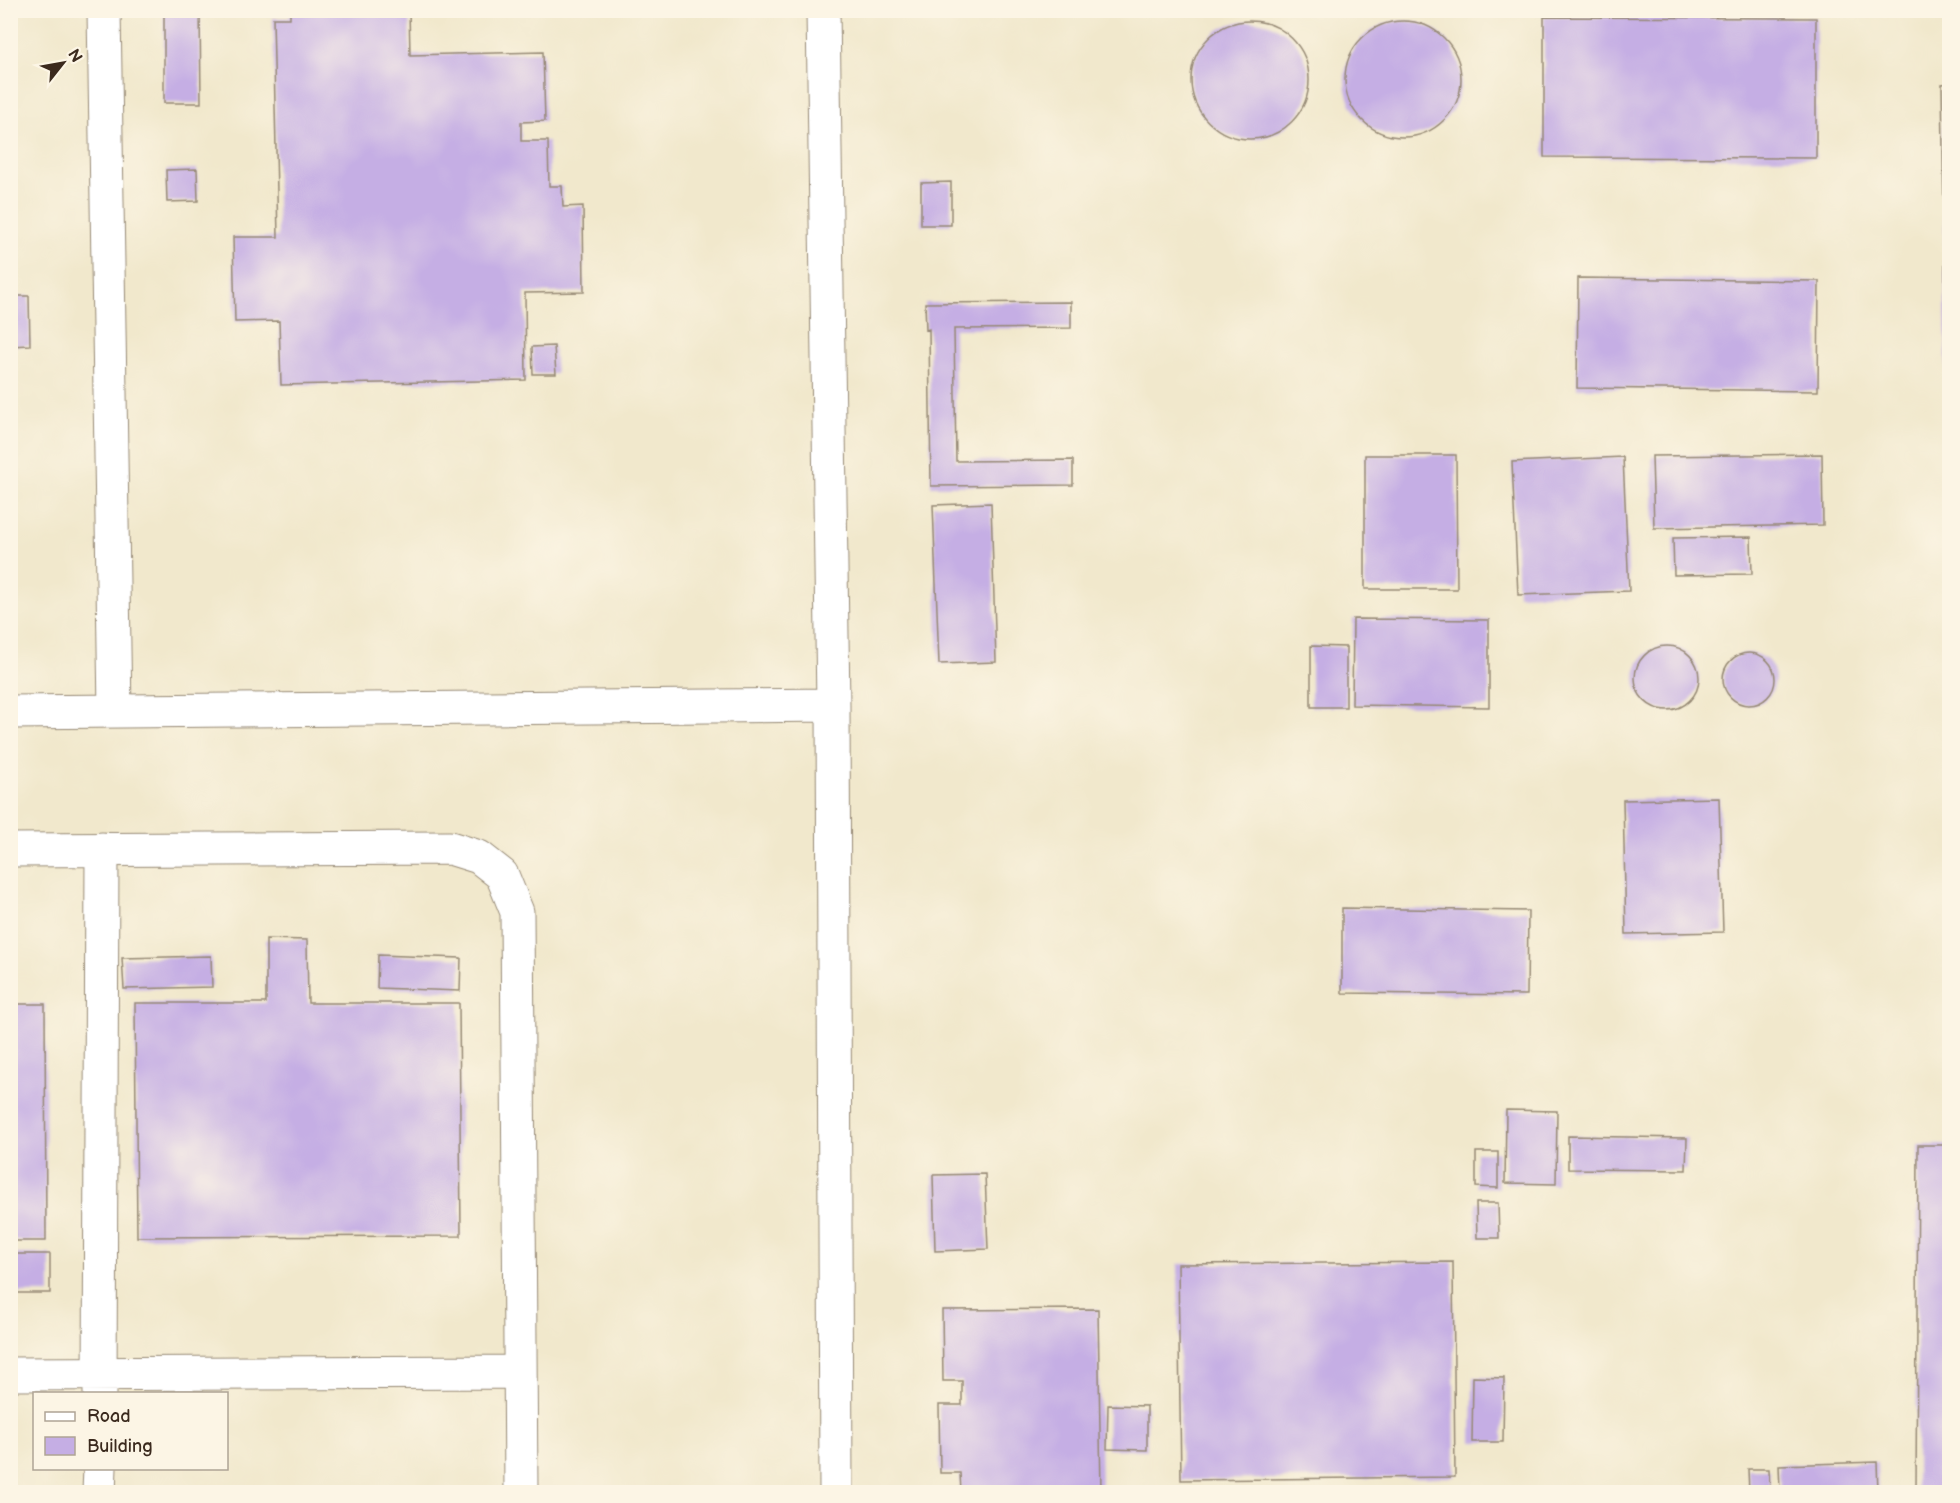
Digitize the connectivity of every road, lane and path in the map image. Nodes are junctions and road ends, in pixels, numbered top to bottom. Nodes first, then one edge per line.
1 (104, 10) edge
2 (823, 10) edge
3 (833, 705) junction
4 (115, 711) junction
5 (10, 712) edge
6 (102, 849) junction
7 (10, 850) edge
8 (520, 1372) junction
9 (10, 1374) edge
10 (100, 1383) edge
11 (100, 1470) edge
12 (99, 1492) edge
13 (521, 1492) edge
14 (836, 1492) edge

1 - 4 street
2 - 3 street
3 - 4 street
3 - 14 street
4 - 5 street
6 - 7 street
6 - 8 street
6 - 10 street
8 - 10 street
8 - 13 street
9 - 10 street
11 - 12 street

